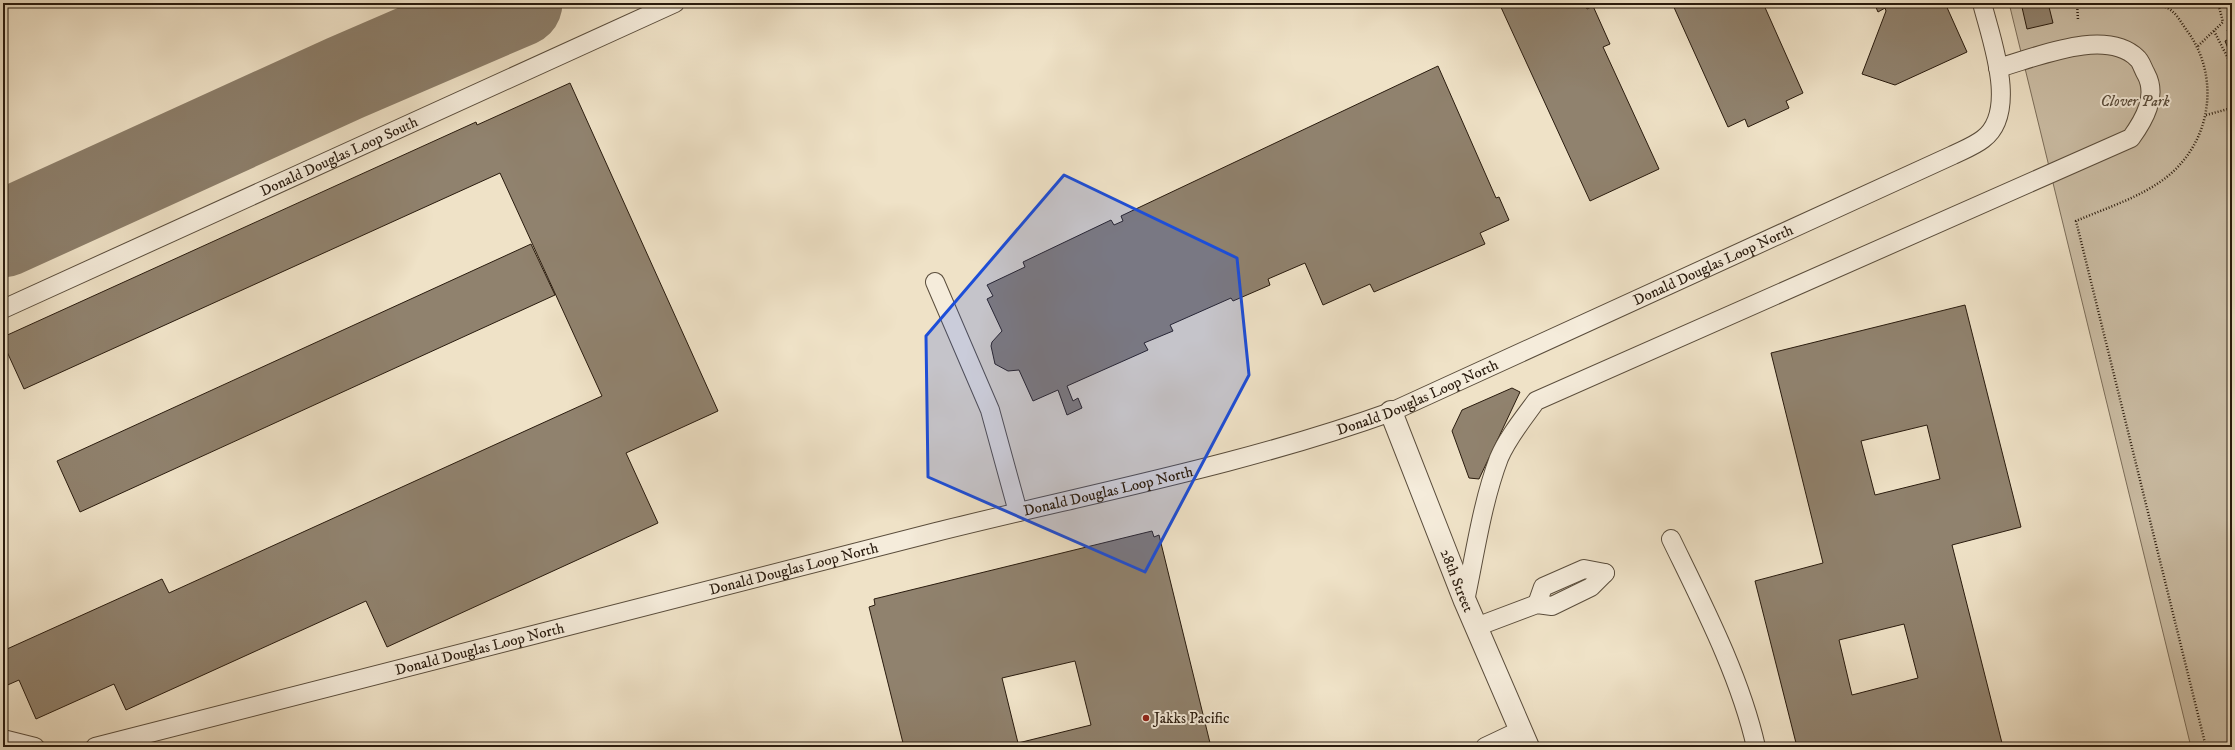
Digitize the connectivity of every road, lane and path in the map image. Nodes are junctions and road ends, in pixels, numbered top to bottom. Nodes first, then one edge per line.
1 (675, 3) edge
2 (1982, 3) edge
3 (2158, 3) edge
4 (2218, 3) edge
5 (2214, 31) junction
6 (2198, 46) junction
7 (2232, 66) edge
8 (1998, 68) junction
9 (2232, 108) edge
10 (2206, 114) junction
11 (935, 282) dead end
12 (3, 309) edge
13 (1391, 412) junction
14 (1018, 512) junction
15 (1671, 539) dead end
16 (1465, 601) junction
17 (1537, 604) dead end
18 (1476, 627) junction
19 (1525, 738) edge
20 (3, 739) edge
21 (35, 747) edge
22 (95, 747) edge
23 (1485, 747) edge
24 (1756, 747) edge
25 (2206, 747) edge

1 - 12 lane, Donald Douglas Loop South
2 - 8 lane, Donald Douglas Loop North
3 - 6 path
4 - 5 path
5 - 6 path
5 - 7 path
6 - 10 path
8 - 13 lane, Donald Douglas Loop North
8 - 16 lane
9 - 10 path
10 - 25 path
11 - 14 lane
13 - 14 lane, Donald Douglas Loop North
13 - 16 street, 28th Street
14 - 22 lane, Donald Douglas Loop North
15 - 24 lane
16 - 18 street, 28th Street
17 - 18 lane
18 - 19 street, 28th Street
19 - 23 lane
20 - 21 lane

